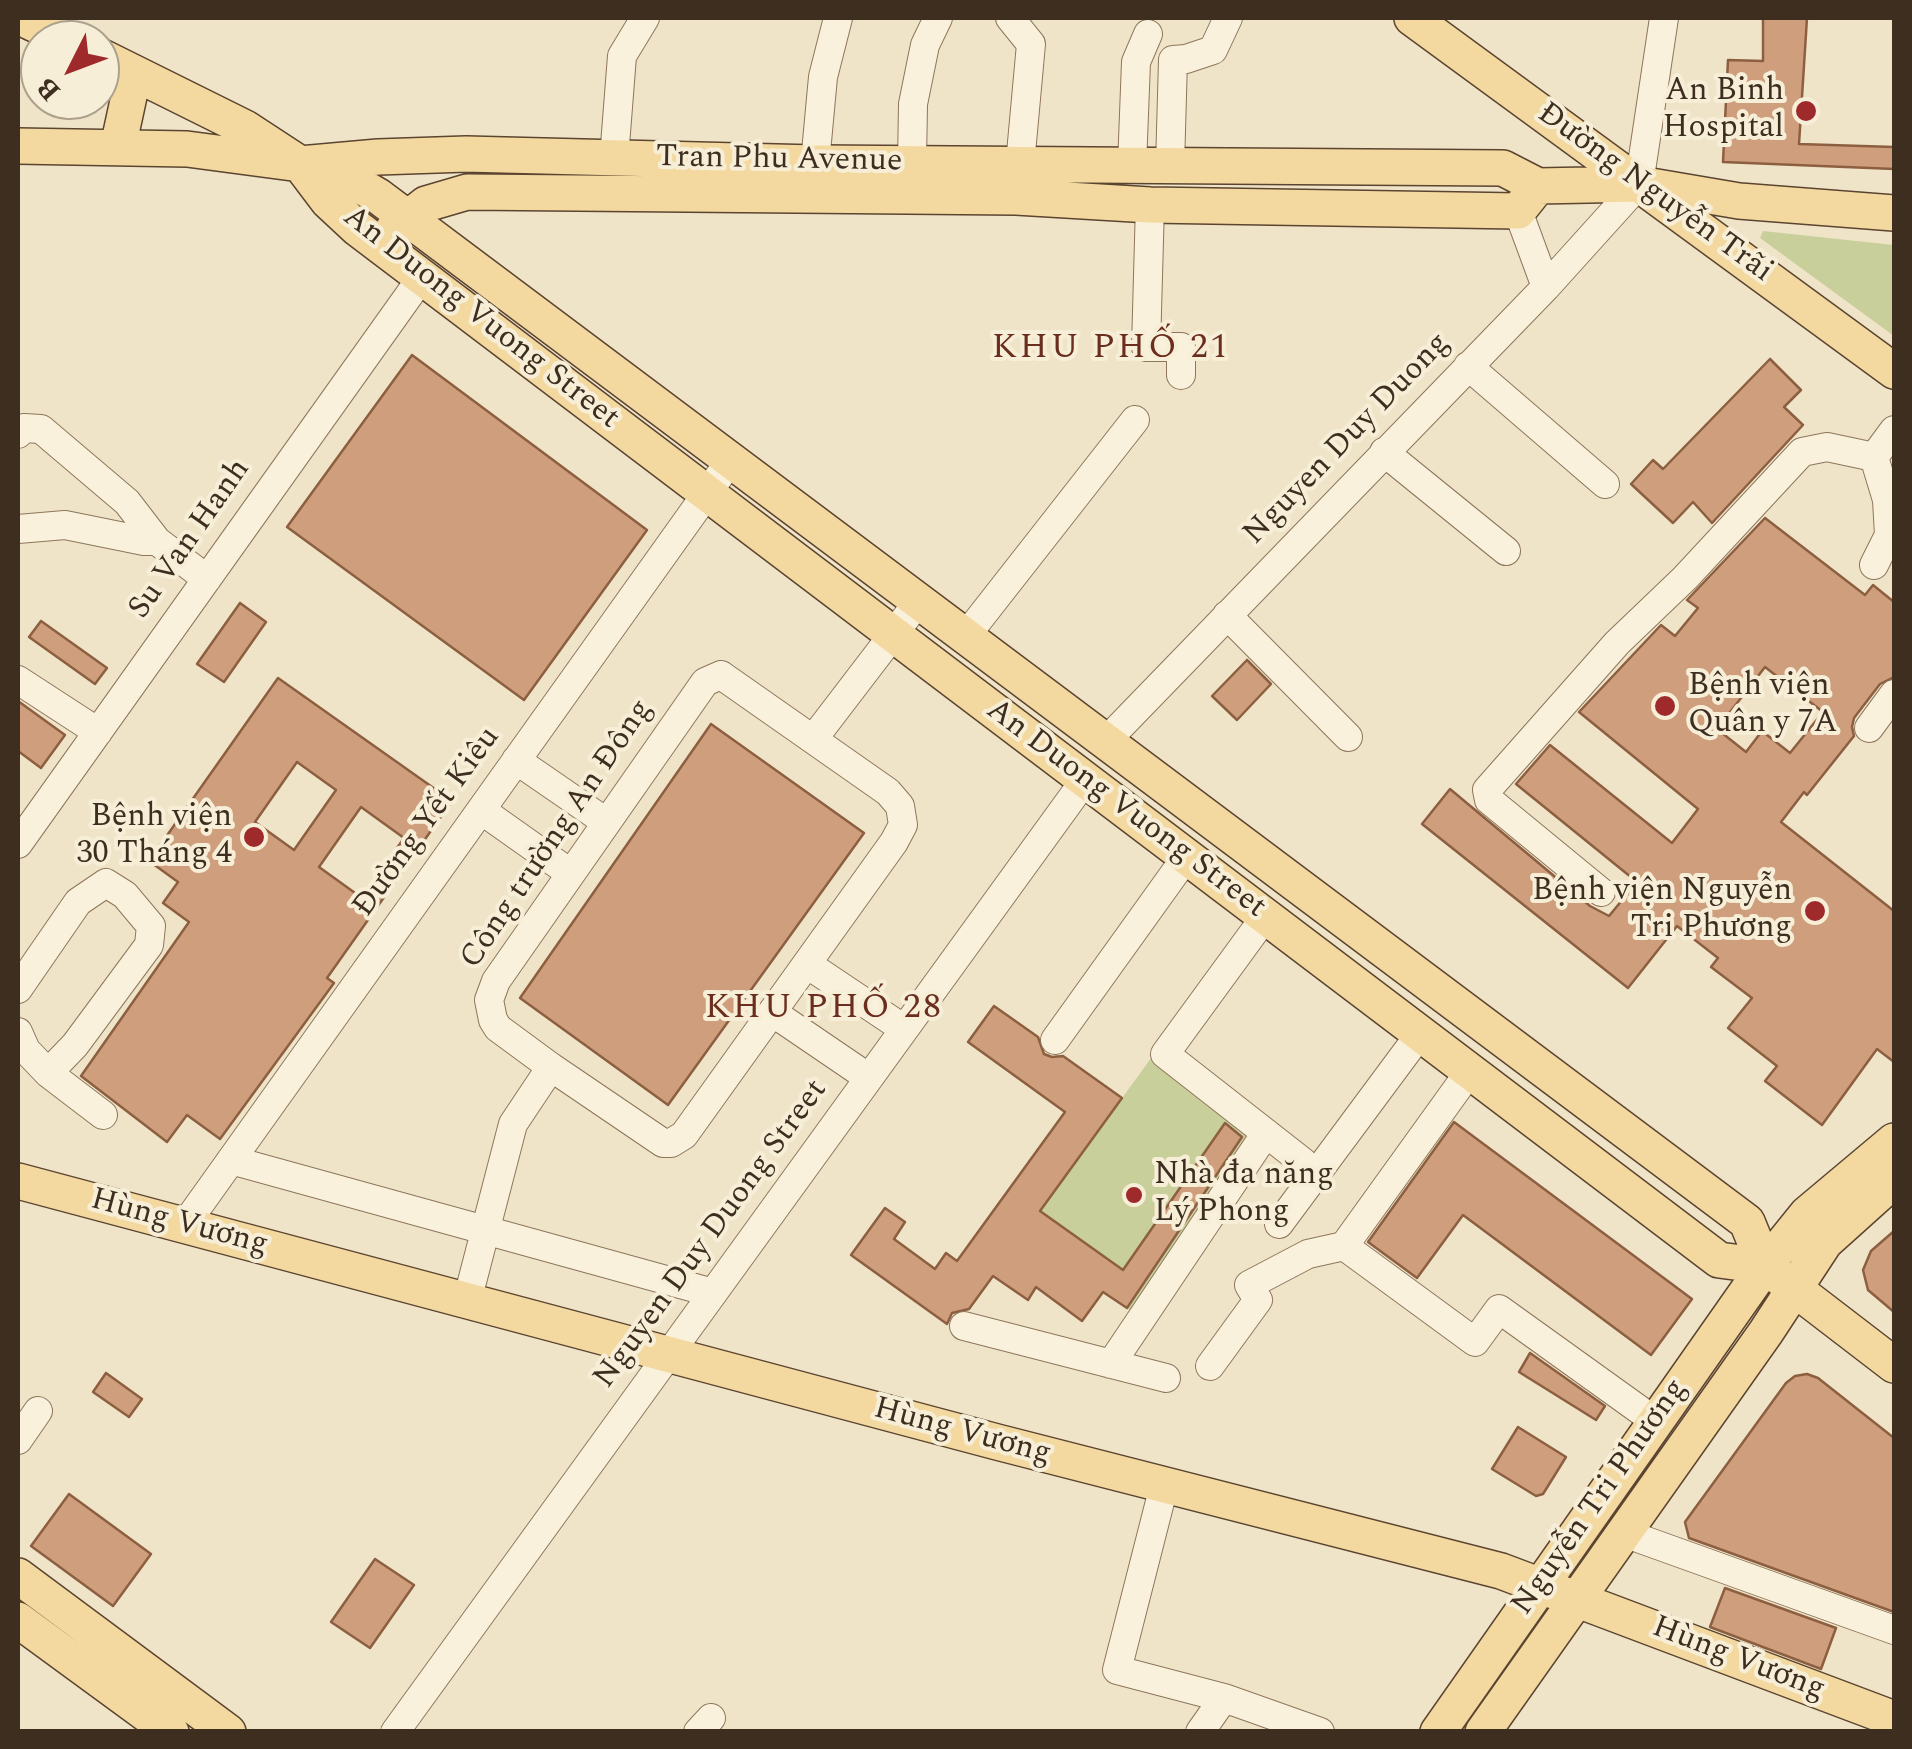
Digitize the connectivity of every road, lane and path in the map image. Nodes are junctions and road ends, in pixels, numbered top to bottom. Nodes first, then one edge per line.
1 (644, 18) edge
2 (838, 18) edge
3 (938, 18) edge
4 (1010, 18) edge
5 (1228, 18) edge
6 (1412, 18) edge
7 (1664, 18) edge
8 (1148, 34) dead end
9 (120, 66) edge
10 (134, 73) junction
11 (18, 146) edge
12 (118, 147) junction
13 (614, 158) junction
14 (815, 163) junction
15 (300, 164) junction
16 (1020, 164) junction
17 (1132, 166) junction
18 (1170, 166) junction
19 (912, 180) junction
20 (1639, 184) junction
21 (1528, 199) junction
22 (1150, 205) junction
23 (1894, 212) edge
24 (406, 218) junction
25 (381, 246) junction
26 (444, 246) junction
27 (422, 277) junction
28 (1546, 286) junction
29 (596, 360) junction
30 (1468, 366) junction
31 (1894, 371) edge
32 (1181, 375) dead end
33 (573, 391) junction
34 (1134, 420) dead end
35 (1894, 430) edge
36 (18, 434) edge
37 (1384, 452) junction
38 (1874, 457) junction
39 (730, 461) junction
40 (1605, 484) dead end
41 (707, 493) junction
42 (18, 530) edge
43 (158, 540) junction
44 (1506, 551) dead end
45 (1874, 564) dead end
46 (207, 579) junction
47 (918, 602) junction
48 (1227, 615) junction
49 (894, 634) junction
50 (965, 637) junction
51 (18, 680) edge
52 (1894, 694) edge
53 (1869, 728) dead end
54 (98, 732) junction
55 (1348, 737) dead end
56 (814, 738) junction
57 (1105, 742) junction
58 (516, 760) junction
59 (1086, 780) junction
60 (480, 810) junction
61 (606, 822) junction
62 (1212, 822) junction
63 (22, 830) edge
64 (1187, 856) junction
65 (570, 873) junction
66 (1601, 892) dead end
67 (1265, 916) junction
68 (807, 964) junction
69 (18, 989) edge
70 (772, 1012) junction
71 (904, 1030) junction
72 (18, 1032) edge
73 (1420, 1034) junction
74 (1054, 1040) dead end
75 (551, 1068) junction
76 (1470, 1072) junction
77 (48, 1073) junction
78 (869, 1078) junction
79 (103, 1115) dead end
80 (1266, 1133) junction
81 (1894, 1141) edge
82 (231, 1160) junction
83 (1303, 1162) dead end
84 (1894, 1180) edge
85 (18, 1181) edge
86 (1279, 1224) dead end
87 (184, 1226) junction
88 (485, 1231) junction
89 (1344, 1246) junction
90 (1765, 1266) junction
91 (1794, 1291) junction
92 (714, 1293) junction
93 (467, 1301) junction
94 (964, 1326) dead end
95 (668, 1356) junction
96 (1111, 1364) junction
97 (1894, 1364) edge
98 (1210, 1366) dead end
99 (1166, 1378) dead end
100 (38, 1411) dead end
101 (1656, 1421) junction
102 (18, 1440) edge
103 (1164, 1486) junction
104 (1586, 1518) junction
105 (1624, 1533) junction
106 (18, 1576) edge
107 (1541, 1584) junction
108 (1578, 1599) junction
109 (18, 1620) edge
110 (1894, 1630) edge
111 (1224, 1698) junction
112 (1894, 1719) edge
113 (171, 1732) edge
114 (228, 1732) edge
115 (395, 1732) edge
116 (1200, 1732) edge
117 (1320, 1732) edge
118 (1438, 1732) edge
119 (1483, 1732) edge

1 - 13 street
2 - 14 street
3 - 19 street
4 - 16 street
5 - 18 street
6 - 20 main road, Đường Nguyễn Trãi
7 - 20 street
8 - 17 street
9 - 10 main road
10 - 12 main road
10 - 15 main road
11 - 12 main road, Tran Phu Avenue
12 - 15 main road, Tran Phu Avenue
13 - 14 main road, Tran Phu Avenue
13 - 15 main road, Tran Phu Avenue
14 - 19 main road, Tran Phu Avenue
15 - 24 main road, An Duong Vuong Street
15 - 25 main road, An Duong Vuong Street
16 - 17 main road, Tran Phu Avenue
16 - 19 main road, Tran Phu Avenue
17 - 18 main road, Tran Phu Avenue
18 - 21 main road, Tran Phu Avenue
19 - 22 main road, Tran Phu Avenue
19 - 24 main road, Tran Phu Avenue
20 - 21 main road, Tran Phu Avenue
20 - 23 main road, Tran Phu Avenue
20 - 28 street, Nguyen Duy Duong
20 - 31 main road, Đường Nguyễn Trãi
21 - 22 main road, Tran Phu Avenue
21 - 28 street
22 - 32 street
24 - 25 main road
24 - 26 main road, An Duong Vuong Street
25 - 27 main road, An Duong Vuong Street
26 - 27 main road
26 - 29 main road, An Duong Vuong Street
27 - 33 main road, An Duong Vuong Street
27 - 46 street, Su Van Hanh
28 - 30 street, Nguyen Duy Duong
29 - 33 main road
29 - 39 main road, An Duong Vuong Street
30 - 37 street, Nguyen Duy Duong
30 - 40 street
33 - 41 main road, An Duong Vuong Street
34 - 50 street
35 - 38 street
36 - 43 street
37 - 44 street
37 - 48 street, Nguyen Duy Duong
38 - 45 street
38 - 66 street
39 - 41 street, Đường Yết Kiêu
39 - 47 main road, An Duong Vuong Street
41 - 49 main road, An Duong Vuong Street
41 - 58 street, Đường Yết Kiêu
42 - 43 street
43 - 46 street
46 - 54 street, Su Van Hanh
47 - 49 street
47 - 50 main road, An Duong Vuong Street
48 - 55 street
48 - 57 street, Nguyen Duy Duong
49 - 56 street
49 - 59 main road, An Duong Vuong Street
50 - 57 main road, An Duong Vuong Street
51 - 54 street
52 - 53 street
54 - 63 street, Su Van Hanh
56 - 61 street, Công trường An Đông
56 - 68 street, Công trường An Đông
57 - 59 main road
57 - 62 main road, An Duong Vuong Street
58 - 60 street, Đường Yết Kiêu
58 - 61 street
59 - 64 main road, An Duong Vuong Street
59 - 71 street, Nguyen Duy Duong Street
60 - 65 street
60 - 82 street, Đường Yết Kiêu
61 - 65 street, Công trường An Đông
62 - 64 main road
62 - 90 main road, An Duong Vuong Street
64 - 67 main road, An Duong Vuong Street
64 - 74 street
65 - 75 street, Công trường An Đông
67 - 73 main road, An Duong Vuong Street
67 - 80 street
68 - 70 street, Công trường An Đông
68 - 71 street
69 - 77 street
70 - 75 street, Công trường An Đông
70 - 78 street
71 - 78 street, Nguyen Duy Duong Street
72 - 77 street
73 - 76 main road, An Duong Vuong Street
73 - 86 street
75 - 88 street
76 - 89 street
76 - 90 main road, An Duong Vuong Street
77 - 79 street
78 - 92 street, Nguyen Duy Duong Street
80 - 83 street
80 - 96 street
81 - 90 main road, Nguyễn Tri Phương
82 - 87 street, Đường Yết Kiêu
82 - 88 street
84 - 91 main road, Nguyễn Tri Phương
85 - 87 main road, Hùng Vương
87 - 93 main road, Hùng Vương
88 - 92 street
88 - 93 street
89 - 98 street
89 - 101 street
90 - 91 main road, An Duong Vuong Street
90 - 101 main road, Nguyễn Tri Phương
91 - 97 main road, An Duong Vuong Street
91 - 105 main road, Nguyễn Tri Phương
92 - 95 street, Nguyen Duy Duong Street
93 - 95 main road, Hùng Vương
94 - 96 street
95 - 103 main road, Hùng Vương
95 - 115 street, Nguyen Duy Duong Street
96 - 99 street
100 - 102 street
101 - 104 main road, Nguyễn Tri Phương
103 - 107 main road, Hùng Vương
103 - 111 street
104 - 105 main road
104 - 107 main road, Nguyễn Tri Phương
105 - 108 main road, Nguyễn Tri Phương
105 - 110 street
106 - 114 main road
107 - 108 main road, Hùng Vương
107 - 118 main road, Nguyễn Tri Phương
108 - 112 main road, Hùng Vương
108 - 119 main road, Nguyễn Tri Phương
109 - 113 main road
111 - 116 street
111 - 117 street

